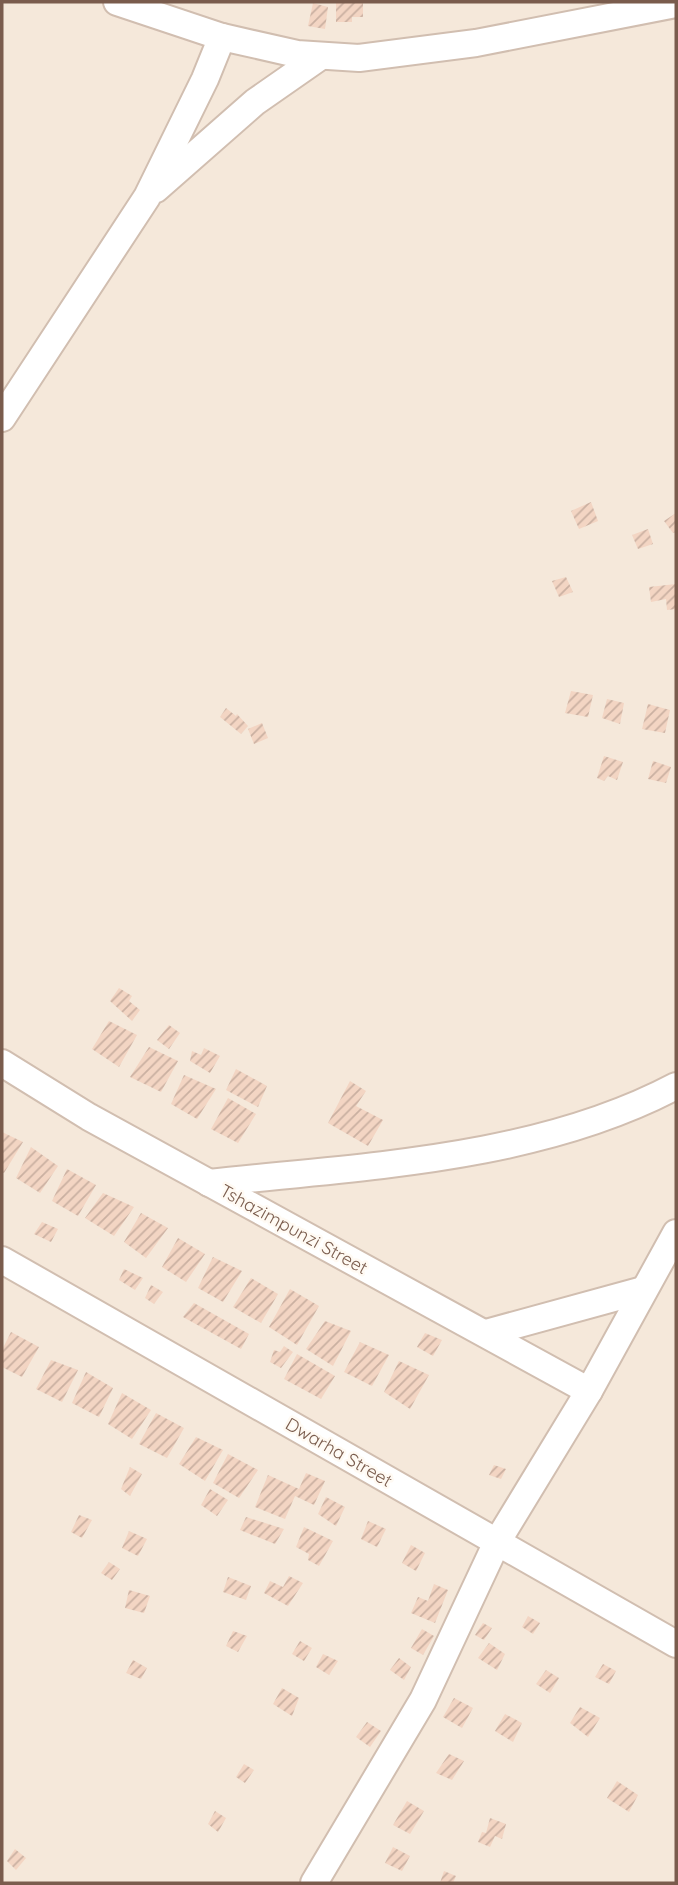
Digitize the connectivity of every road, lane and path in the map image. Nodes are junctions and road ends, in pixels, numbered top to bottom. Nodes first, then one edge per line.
1 (117, 2) edge
2 (676, 4) edge
3 (222, 37) junction
4 (321, 56) junction
5 (147, 198) junction
6 (2, 418) edge
7 (2, 1063) edge
8 (676, 1086) edge
9 (209, 1183) junction
10 (676, 1233) edge
11 (2, 1260) edge
12 (643, 1290) junction
13 (486, 1333) junction
14 (589, 1391) junction
15 (497, 1542) junction
16 (676, 1644) edge
17 (314, 1883) edge

1 - 3 street
2 - 4 street
3 - 4 street
3 - 5 street
4 - 5 street
5 - 6 street
7 - 9 street, Tshazimpunzi Street
8 - 9 street
9 - 13 street, Tshazimpunzi Street
10 - 12 street
11 - 15 street, Dwarha Street
12 - 13 street
12 - 14 street
13 - 14 street, Tshazimpunzi Street
14 - 15 street
15 - 16 street, Dwarha Street
15 - 17 street

